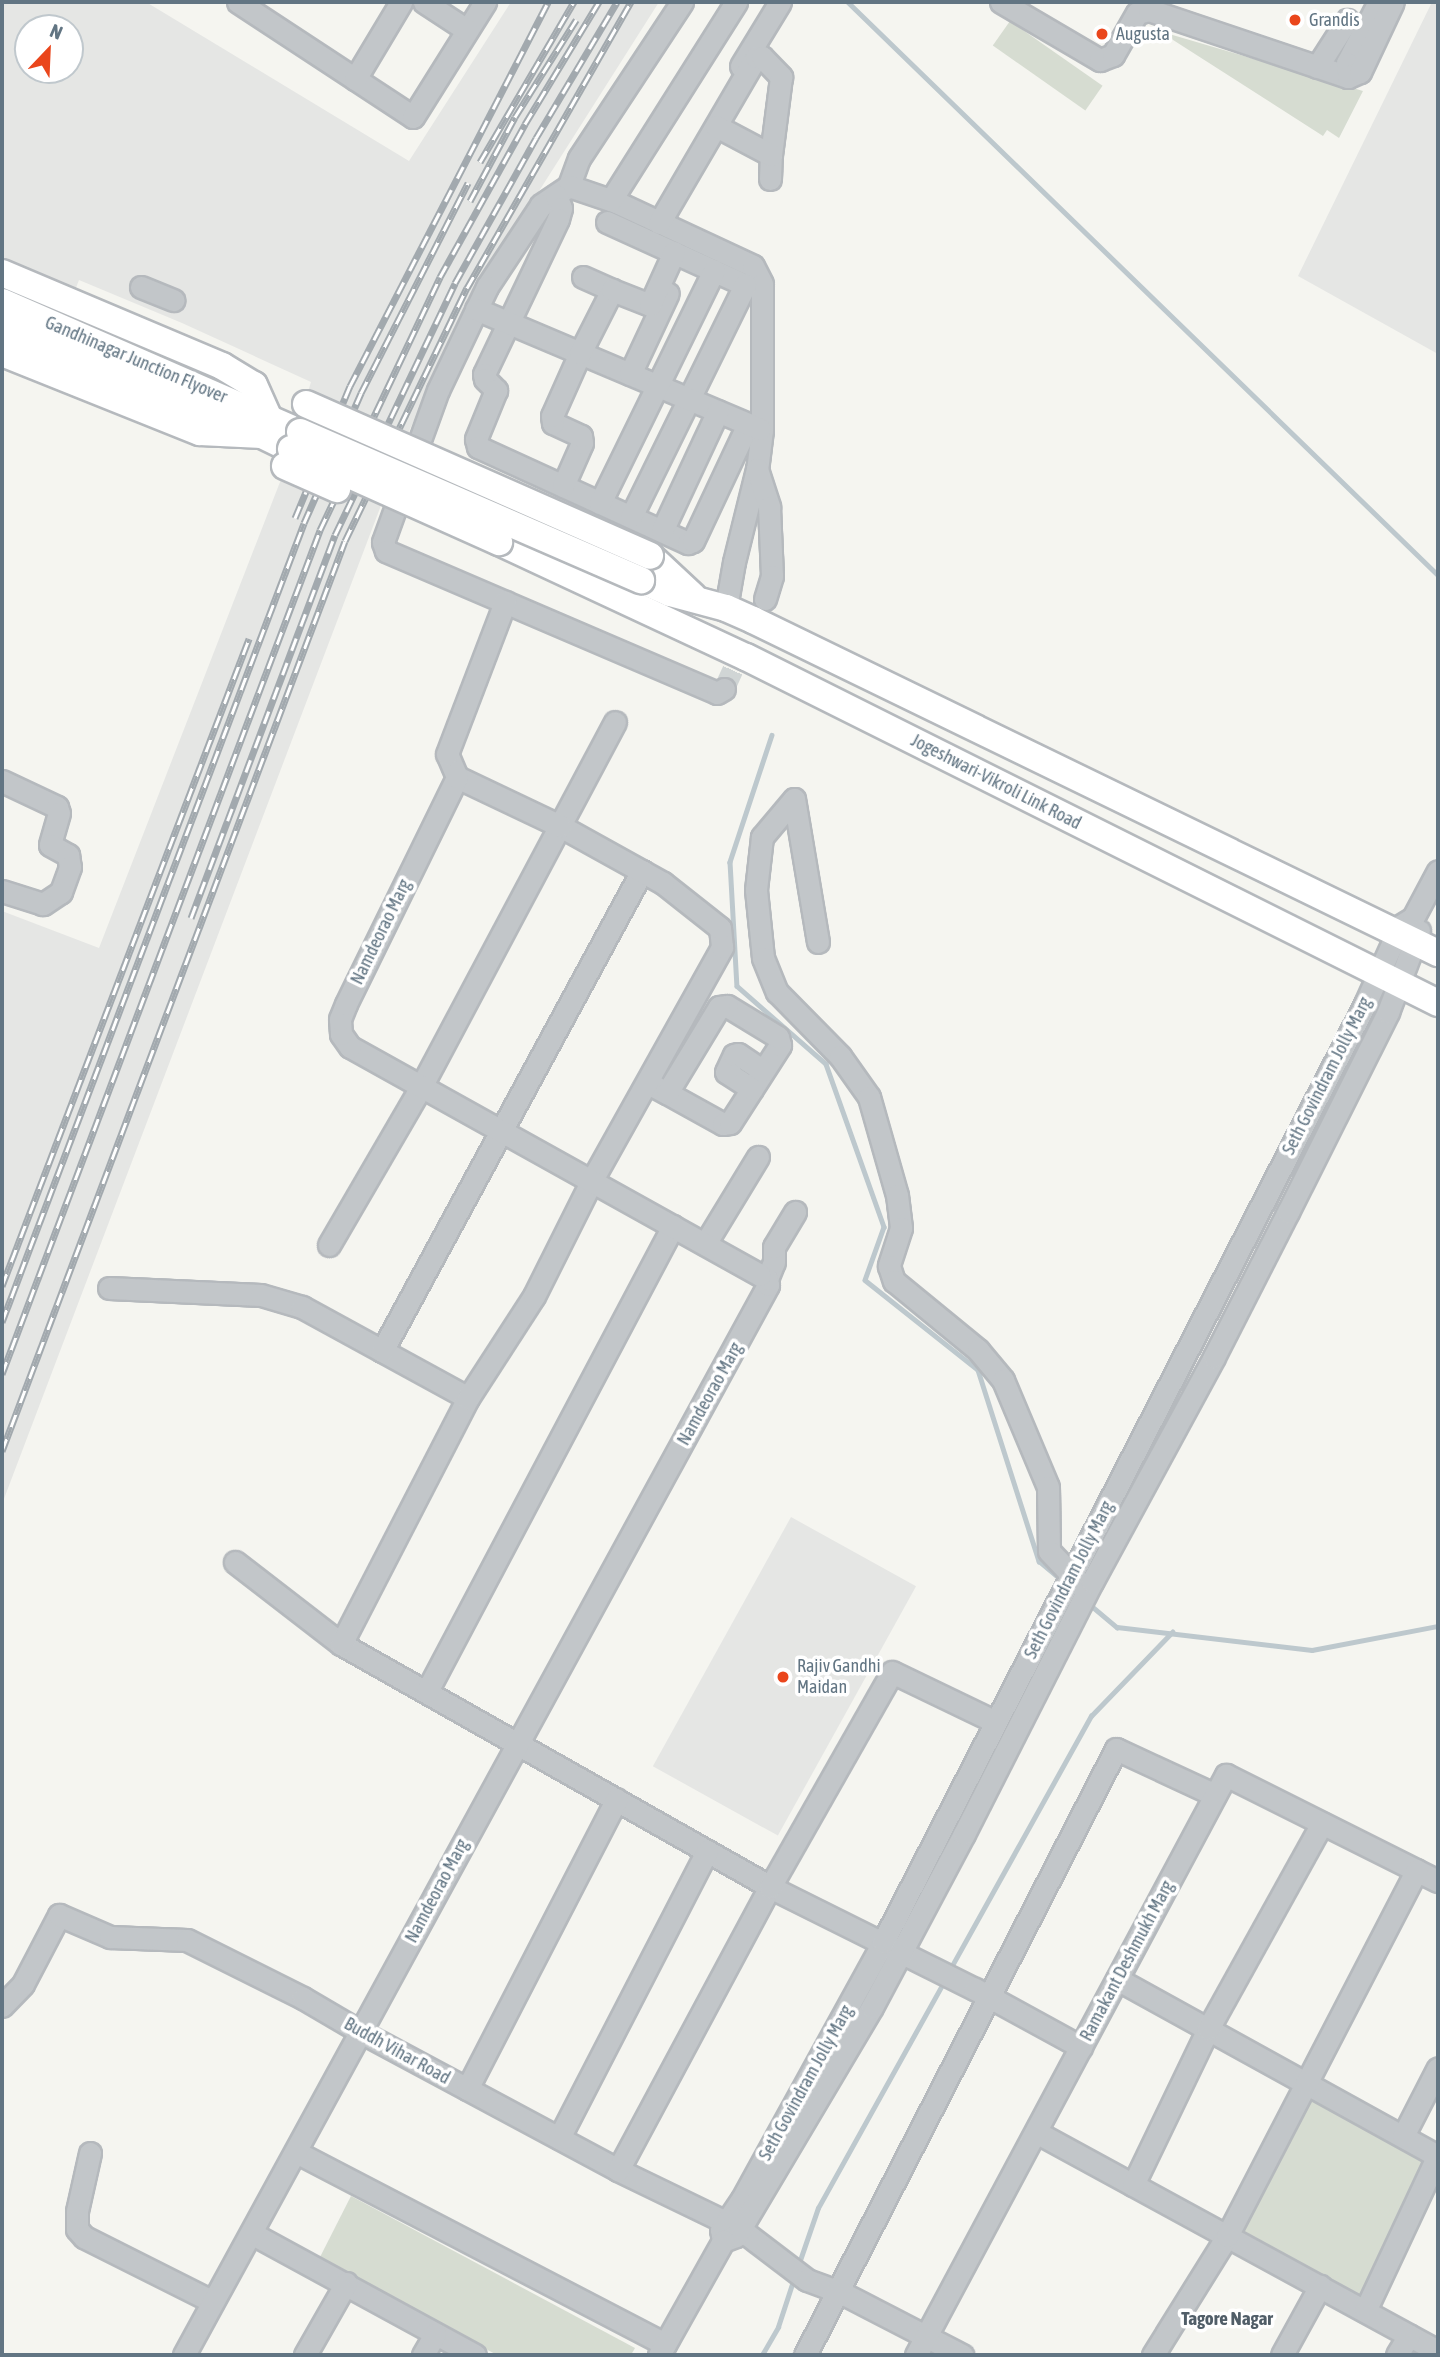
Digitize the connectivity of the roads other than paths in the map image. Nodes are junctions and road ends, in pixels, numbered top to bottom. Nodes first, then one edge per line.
1 (238, 2) edge
2 (401, 2) edge
3 (424, 2) edge
4 (485, 2) edge
5 (682, 2) edge
6 (736, 2) edge
7 (780, 2) edge
8 (1001, 2) edge
9 (1379, 2) edge
10 (1393, 2) edge
11 (1347, 20) dead end
12 (467, 30) junction
13 (1317, 67) junction
14 (1348, 77) junction
15 (355, 79) junction
16 (716, 125) junction
17 (771, 155) junction
18 (770, 179) dead end
19 (563, 190) junction
20 (611, 200) junction
21 (654, 220) junction
22 (607, 222) dead end
23 (679, 254) junction
24 (714, 270) junction
25 (2, 273) edge
26 (583, 276) dead end
27 (141, 287) dead end
28 (612, 290) junction
29 (173, 300) dead end
30 (2, 302) edge
31 (655, 307) junction
32 (477, 309) junction
33 (508, 323) junction
34 (2, 329) edge
35 (2, 353) edge
36 (580, 353) junction
37 (630, 374) junction
38 (658, 386) junction
39 (688, 399) junction
40 (718, 411) junction
41 (266, 426) junction
42 (755, 427) junction
43 (292, 449) junction
44 (757, 469) junction
45 (563, 486) junction
46 (600, 503) junction
47 (631, 517) junction
48 (662, 531) junction
49 (645, 568) junction
50 (765, 599) tunnel mouth
51 (505, 602) junction
52 (726, 608) junction
53 (724, 689) dead end
54 (615, 722) dead end
55 (457, 777) junction
56 (2, 781) edge
57 (560, 826) junction
58 (642, 871) junction
59 (1438, 871) edge
60 (2, 891) edge
61 (1416, 937) edge
62 (818, 942) dead end
63 (1389, 979) junction
64 (1438, 1003) edge
65 (648, 1083) junction
66 (422, 1086) junction
67 (667, 1093) junction
68 (503, 1129) junction
69 (758, 1157) dead end
70 (592, 1180) junction
71 (795, 1212) dead end
72 (673, 1226) junction
73 (705, 1244) junction
74 (329, 1245) dead end
75 (767, 1279) junction
76 (109, 1288) dead end
77 (382, 1351) junction
78 (468, 1398) junction
79 (235, 1562) dead end
80 (1079, 1585) junction
81 (1062, 1617) junction
82 (341, 1644) junction
83 (426, 1691) junction
84 (996, 1723) junction
85 (517, 1741) junction
86 (1215, 1795) junction
87 (617, 1799) junction
88 (1322, 1823) junction
89 (707, 1851) junction
90 (1417, 1870) junction
91 (1438, 1881) edge
92 (770, 1887) junction
93 (892, 1947) junction
94 (1117, 1979) junction
95 (981, 1993) junction
96 (2, 2006) edge
97 (1208, 2029) junction
98 (361, 2032) junction
99 (1081, 2047) junction
100 (1438, 2068) edge
101 (1304, 2082) junction
102 (467, 2089) junction
103 (1036, 2132) junction
104 (1403, 2136) junction
105 (559, 2138) junction
106 (296, 2152) junction
107 (90, 2153) dead end
108 (1438, 2155) edge
109 (618, 2170) junction
110 (1133, 2185) junction
111 (730, 2231) junction
112 (251, 2233) junction
113 (1227, 2236) junction
114 (346, 2283) junction
115 (1320, 2286) junction
116 (838, 2291) junction
117 (213, 2302) junction
118 (1365, 2311) junction
119 (435, 2334) junction
120 (1409, 2335) junction
121 (926, 2336) junction
122 (662, 2349) edge
123 (1438, 2351) edge
124 (184, 2355) edge
125 (305, 2355) edge
126 (423, 2355) edge
127 (475, 2355) edge
128 (804, 2355) edge
129 (916, 2355) edge
130 (962, 2355) edge
131 (1153, 2355) edge
132 (1282, 2355) edge
133 (1397, 2355) edge

1 - 15 street
2 - 15 street
3 - 12 street
4 - 12 street
5 - 19 street
6 - 20 street
7 - 21 street
8 - 13 street
9 - 14 street
10 - 14 street
11 - 13 street
12 - 15 street
13 - 14 street
16 - 17 street
16 - 17 street
16 - 21 street
17 - 18 street
19 - 20 street
19 - 32 street
19 - 33 street
20 - 21 street
21 - 42 street
22 - 23 street
23 - 24 street
23 - 31 street
24 - 38 street
24 - 39 street
25 - 41 main road
26 - 28 street
27 - 29 street
28 - 31 street
28 - 36 street
30 - 41 main road, Gandhinagar Junction Flyover
31 - 37 street
32 - 33 street
32 - 51 street
33 - 36 street
33 - 45 street
34 - 41 main road, Gandhinagar Junction Flyover
35 - 41 main road
36 - 37 street
36 - 45 street
37 - 38 street
38 - 39 street
38 - 46 street
39 - 40 street
39 - 47 street
40 - 42 street
40 - 48 street
41 - 43 main road
41 - 43 main road
41 - 49 main road, bridge
42 - 44 street
42 - 48 street
43 - 49 main road, bridge
43 - 63 main road, Jogeshwari-Vikroli Link Road, bridge
44 - 50 street
44 - 52 street
45 - 46 street
46 - 47 street
47 - 48 street
49 - 52 main road
51 - 53 street
51 - 55 street
52 - 61 main road
54 - 57 street
55 - 57 street
55 - 66 street, Namdeorao Marg
56 - 60 street
57 - 58 street
57 - 66 street
58 - 65 street
58 - 68 street
59 - 61 street
61 - 63 street
62 - 80 street
63 - 64 main road, Jogeshwari-Vikroli Link Road
63 - 80 street, Seth Govindram Jolly Marg
65 - 67 street
65 - 70 street
66 - 68 street, Namdeorao Marg
66 - 74 street
67 - 67 street
68 - 70 street, Namdeorao Marg
68 - 77 street
69 - 73 street
70 - 72 street, Namdeorao Marg
70 - 78 street
71 - 75 street
72 - 73 street, Namdeorao Marg
72 - 83 street
73 - 75 street, Namdeorao Marg
75 - 85 street, Namdeorao Marg
76 - 77 street
77 - 78 street
78 - 82 street
79 - 82 street
80 - 81 street, Seth Govindram Jolly Marg
81 - 84 street, Seth Govindram Jolly Marg
81 - 93 street
82 - 83 street
83 - 85 street
84 - 92 street
84 - 93 street, Seth Govindram Jolly Marg
85 - 87 street
85 - 98 street, Namdeorao Marg
86 - 88 street, Ramakant Deshmukh Marg
86 - 94 street, Ramakant Deshmukh Marg
86 - 95 street
87 - 89 street
87 - 102 street
88 - 90 street, Ramakant Deshmukh Marg
88 - 97 street
89 - 92 street
89 - 105 street
90 - 91 street, Ramakant Deshmukh Marg
90 - 101 street
92 - 93 street
92 - 109 street
93 - 95 street
93 - 111 street, Seth Govindram Jolly Marg
94 - 97 street
94 - 99 street, Ramakant Deshmukh Marg
95 - 99 street
95 - 116 street
96 - 98 street, Buddh Vihar Road
97 - 101 street
97 - 110 street
98 - 102 street, Buddh Vihar Road
98 - 106 street, Namdeorao Marg
99 - 103 street, Ramakant Deshmukh Marg
100 - 104 street
101 - 104 street
101 - 113 street
102 - 105 street, Buddh Vihar Road
103 - 110 street
103 - 121 street, Ramakant Deshmukh Marg
104 - 108 street
105 - 109 street, Buddh Vihar Road
106 - 112 street, Namdeorao Marg
106 - 122 street
107 - 117 street
108 - 118 street
109 - 111 street, Buddh Vihar Road
110 - 113 street
111 - 116 street, Buddh Vihar Road
111 - 122 street, Seth Govindram Jolly Marg
112 - 114 street
112 - 117 street, Namdeorao Marg
113 - 115 street
113 - 131 street
114 - 119 street
114 - 125 street
115 - 118 street
115 - 132 street
116 - 121 street, Buddh Vihar Road
116 - 128 street
117 - 124 street, Namdeorao Marg
118 - 120 street
119 - 126 street
119 - 127 street
120 - 123 street
120 - 133 street
121 - 129 street, Ramakant Deshmukh Marg
121 - 130 street, Buddh Vihar Road

